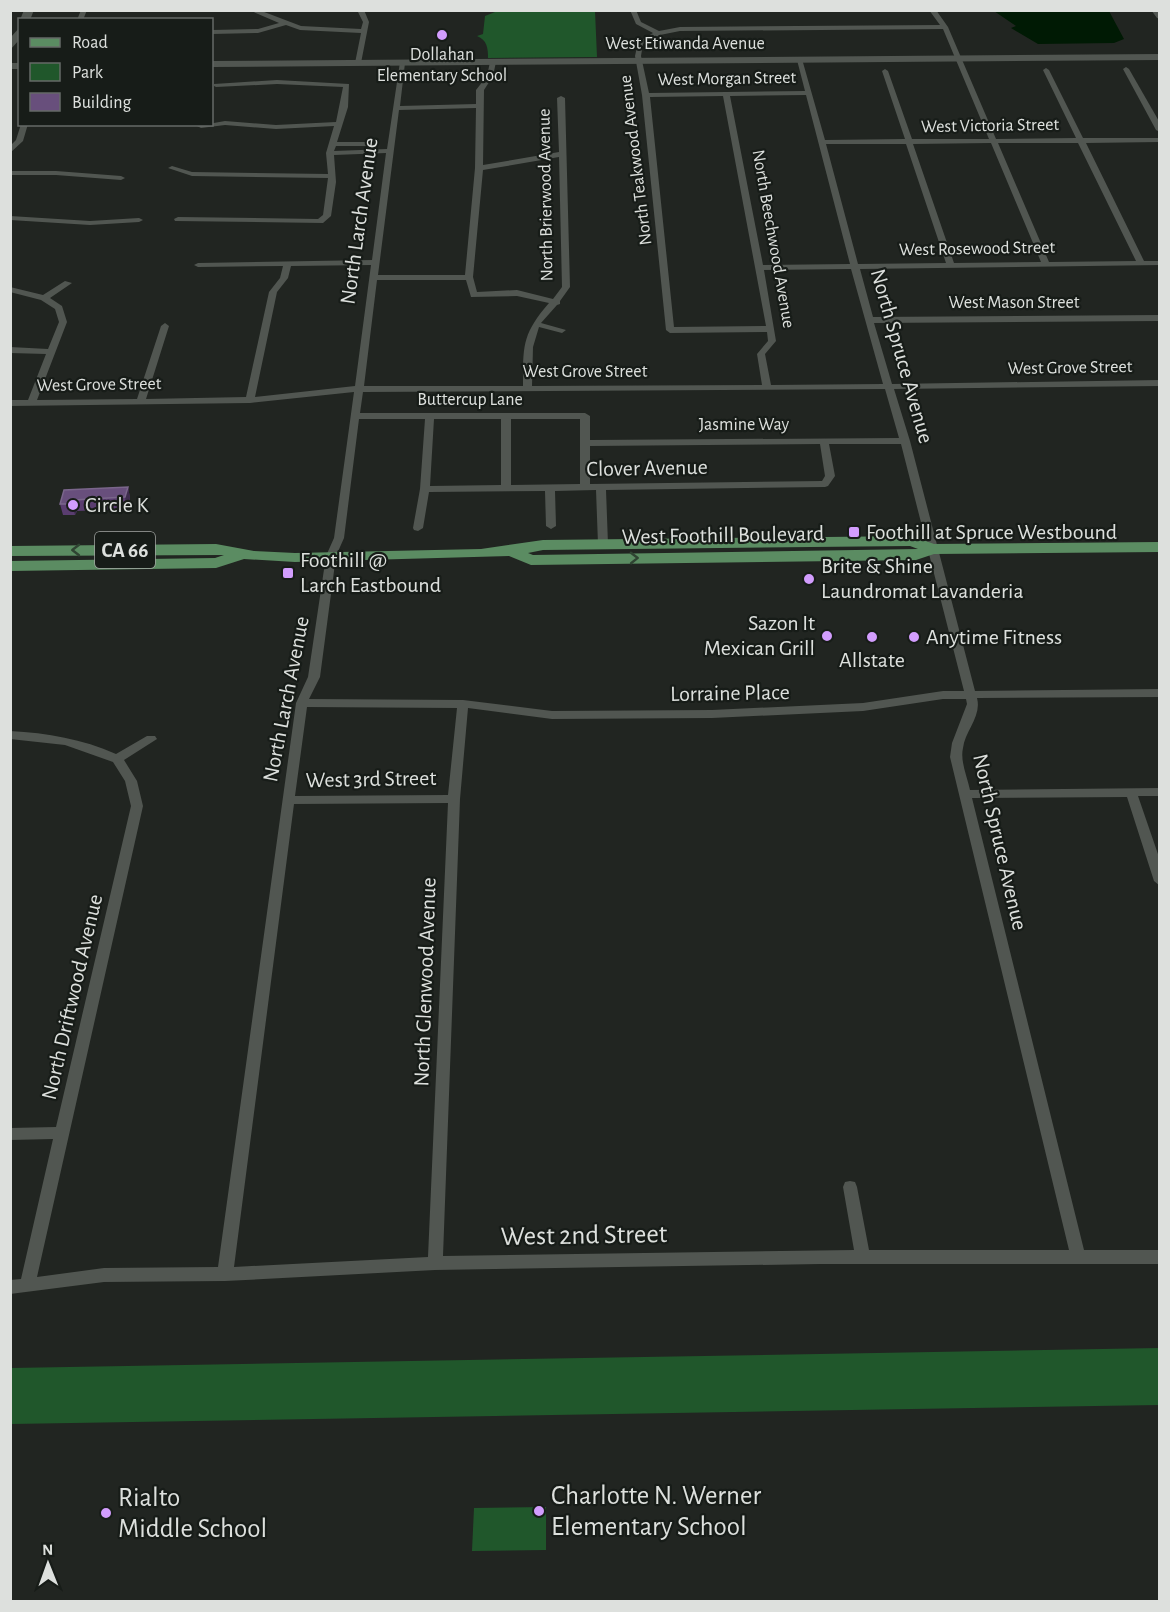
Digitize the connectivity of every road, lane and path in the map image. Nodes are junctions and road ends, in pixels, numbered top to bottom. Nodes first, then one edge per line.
1 (252, 10) edge
2 (360, 10) edge
3 (633, 10) edge
4 (932, 10) edge
5 (1156, 10) edge
6 (1160, 16) edge
7 (285, 23) junction
8 (945, 27) junction
9 (364, 31) junction
10 (213, 32) edge
11 (18, 33) edge
12 (658, 33) junction
13 (10, 47) edge
14 (1160, 57) edge
15 (958, 58) junction
16 (800, 60) junction
17 (639, 61) junction
18 (493, 62) junction
19 (358, 63) junction
20 (402, 63) junction
21 (213, 64) edge
22 (1126, 69) dead end
23 (1046, 70) dead end
24 (885, 71) dead end
25 (216, 85) dead end
26 (809, 93) junction
27 (726, 94) junction
28 (646, 95) junction
29 (561, 98) dead end
30 (479, 106) junction
31 (396, 108) junction
32 (213, 124) edge
33 (339, 124) junction
34 (24, 126) edge
35 (1160, 130) edge
36 (1081, 140) junction
37 (1160, 140) edge
38 (15, 141) edge
39 (996, 141) junction
40 (822, 142) junction
41 (910, 142) junction
42 (332, 144) junction
43 (390, 148) junction
44 (11, 150) edge
45 (330, 153) junction
46 (563, 154) junction
47 (172, 168) dead end
48 (479, 168) junction
49 (10, 173) edge
50 (332, 176) junction
51 (121, 178) dead end
52 (10, 218) edge
53 (178, 219) dead end
54 (139, 220) dead end
55 (375, 262) junction
56 (287, 264) junction
57 (1142, 264) junction
58 (1160, 264) edge
59 (951, 265) junction
60 (1046, 265) junction
61 (198, 266) dead end
62 (855, 266) junction
63 (760, 268) junction
64 (469, 276) junction
65 (372, 278) junction
66 (68, 283) dead end
67 (10, 289) edge
68 (44, 298) junction
69 (557, 302) junction
70 (1160, 318) edge
71 (869, 320) junction
72 (536, 324) junction
73 (165, 327) dead end
74 (771, 329) junction
75 (561, 330) dead end
76 (10, 350) edge
77 (51, 352) junction
78 (1160, 383) edge
79 (890, 387) junction
80 (767, 388) junction
81 (357, 389) junction
82 (528, 389) junction
83 (250, 400) junction
84 (141, 401) junction
85 (10, 403) edge
86 (31, 403) junction
87 (355, 416) junction
88 (430, 416) junction
89 (506, 417) junction
90 (824, 441) junction
91 (905, 441) junction
92 (584, 443) junction
93 (550, 488) junction
94 (585, 488) junction
95 (601, 488) junction
96 (425, 489) junction
97 (506, 489) junction
98 (551, 526) dead end
99 (418, 528) dead end
100 (603, 544) junction
101 (1160, 547) edge
102 (196, 549) junction
103 (932, 549) junction
104 (38, 550) junction
105 (10, 551) edge
106 (514, 552) junction
107 (238, 556) junction
108 (331, 556) junction
109 (10, 559) edge
110 (81, 565) junction
111 (10, 566) edge
112 (1160, 693) edge
113 (971, 696) junction
114 (302, 703) junction
115 (464, 704) junction
116 (10, 735) edge
117 (151, 739) dead end
118 (117, 759) junction
119 (1131, 792) junction
120 (1160, 792) edge
121 (966, 794) junction
122 (454, 799) junction
123 (288, 800) junction
124 (1160, 881) edge
125 (63, 1133) junction
126 (10, 1134) edge
127 (850, 1187) dead end
128 (1078, 1256) junction
129 (863, 1257) junction
130 (1160, 1257) edge
131 (435, 1263) junction
132 (225, 1274) junction
133 (27, 1286) junction
134 (10, 1287) edge

1 - 7 street
2 - 9 street
3 - 12 street
4 - 8 street
5 - 6 street
7 - 9 street
7 - 10 street
8 - 12 street
8 - 15 street
9 - 19 street
11 - 13 street
12 - 17 street, North Teakwood Avenue
14 - 15 street, West Etiwanda Avenue
15 - 16 street, West Etiwanda Avenue
15 - 39 street
16 - 17 street, West Etiwanda Avenue
16 - 26 street, North Spruce Avenue
17 - 18 street, West Etiwanda Avenue
17 - 28 street, North Teakwood Avenue
18 - 20 street, West Etiwanda Avenue
18 - 30 street
19 - 20 street, West Etiwanda Avenue
19 - 21 street, West Etiwanda Avenue
20 - 31 street, North Larch Avenue
22 - 35 street
23 - 36 street
24 - 41 street
25 - 33 street
26 - 27 street, West Morgan Street
26 - 40 street, North Spruce Avenue
27 - 28 street, West Morgan Street
27 - 63 street, North Beechwood Avenue
28 - 74 street, North Teakwood Avenue
29 - 46 street, North Brierwood Avenue
30 - 31 street
30 - 48 street
31 - 43 street, North Larch Avenue
32 - 33 street
33 - 42 street
34 - 38 street
36 - 37 street, West Victoria Street
36 - 39 street, West Victoria Street
36 - 57 street
38 - 44 street
39 - 41 street, West Victoria Street
39 - 60 street
40 - 41 street, West Victoria Street
40 - 62 street, North Spruce Avenue
41 - 59 street
42 - 43 street
42 - 45 street
43 - 45 street
43 - 55 street, North Larch Avenue
45 - 50 street
46 - 48 street
46 - 69 street, North Brierwood Avenue
47 - 50 street
48 - 64 street
49 - 51 street
50 - 53 street
52 - 54 street
55 - 56 street
55 - 65 street, North Larch Avenue
56 - 61 street
56 - 83 street
57 - 58 street, West Rosewood Street
57 - 60 street, West Rosewood Street
59 - 60 street, West Rosewood Street
59 - 62 street, West Rosewood Street
62 - 63 street, West Rosewood Street
62 - 71 street, North Spruce Avenue
63 - 74 street, North Beechwood Avenue
64 - 65 street
64 - 69 street
65 - 81 street, North Larch Avenue
66 - 68 street
67 - 68 street
68 - 77 street
69 - 72 street, North Brierwood Avenue
70 - 71 street, West Mason Street
71 - 79 street, North Spruce Avenue
72 - 75 street
72 - 82 street, North Brierwood Avenue
73 - 84 street
74 - 80 street, North Beechwood Avenue
76 - 77 street
77 - 86 street
78 - 79 street, West Grove Street
79 - 80 street, West Grove Street
79 - 91 street, North Spruce Avenue
80 - 82 street, West Grove Street
81 - 82 street, West Grove Street
81 - 83 street, West Grove Street
81 - 87 street, North Larch Avenue
83 - 84 street, West Grove Street
84 - 86 street, West Grove Street
85 - 86 street, West Grove Street
87 - 88 street, Buttercup Lane
87 - 108 street, North Larch Avenue
88 - 89 street, Buttercup Lane
88 - 96 street
89 - 92 street, Buttercup Lane
89 - 97 street
90 - 91 street, Jasmine Way
90 - 92 street, Jasmine Way
90 - 95 street, Clover Avenue
91 - 103 street, North Spruce Avenue
92 - 94 street
93 - 94 street, Clover Avenue
93 - 97 street, Clover Avenue
93 - 98 street
94 - 95 street, Clover Avenue
95 - 100 street
96 - 97 street, Clover Avenue
96 - 99 street
100 - 103 main road, West Foothill Boulevard
100 - 106 main road, West Foothill Boulevard
101 - 103 main road, West Foothill Boulevard
102 -> 104 main road, West Foothill Boulevard / CA 66
102 - 107 main road, West Foothill Boulevard / CA 66
102 - 110 main road
106 -> 103 main road, West Foothill Boulevard
103 - 113 street, North Spruce Avenue
104 - 105 main road, West Foothill Boulevard / CA 66
104 - 109 main road
106 - 108 main road, West Foothill Boulevard
107 - 108 main road, West Foothill Boulevard
107 - 110 main road, West Foothill Boulevard
108 - 114 street, North Larch Avenue
110 - 111 main road, West Foothill Boulevard
112 - 113 street, Lorraine Place
113 - 115 street, Lorraine Place
113 - 121 street, North Spruce Avenue
114 - 115 street, Lorraine Place
114 - 123 street, North Larch Avenue
115 - 122 street, North Glenwood Avenue
116 - 118 street
117 - 118 street
118 - 125 street, North Driftwood Avenue
119 - 120 street
119 - 121 street
119 - 124 street
121 - 128 street, North Spruce Avenue
122 - 123 street, West 3rd Street
122 - 131 street, North Glenwood Avenue
123 - 132 street, North Larch Avenue
125 - 126 street
125 - 133 street, North Driftwood Avenue
127 - 129 street
128 - 129 street, West 2nd Street
128 - 130 street, West 2nd Street
129 - 131 street, West 2nd Street
131 - 132 street, West 2nd Street
132 - 133 street, West 2nd Street
133 - 134 street, West 2nd Street

